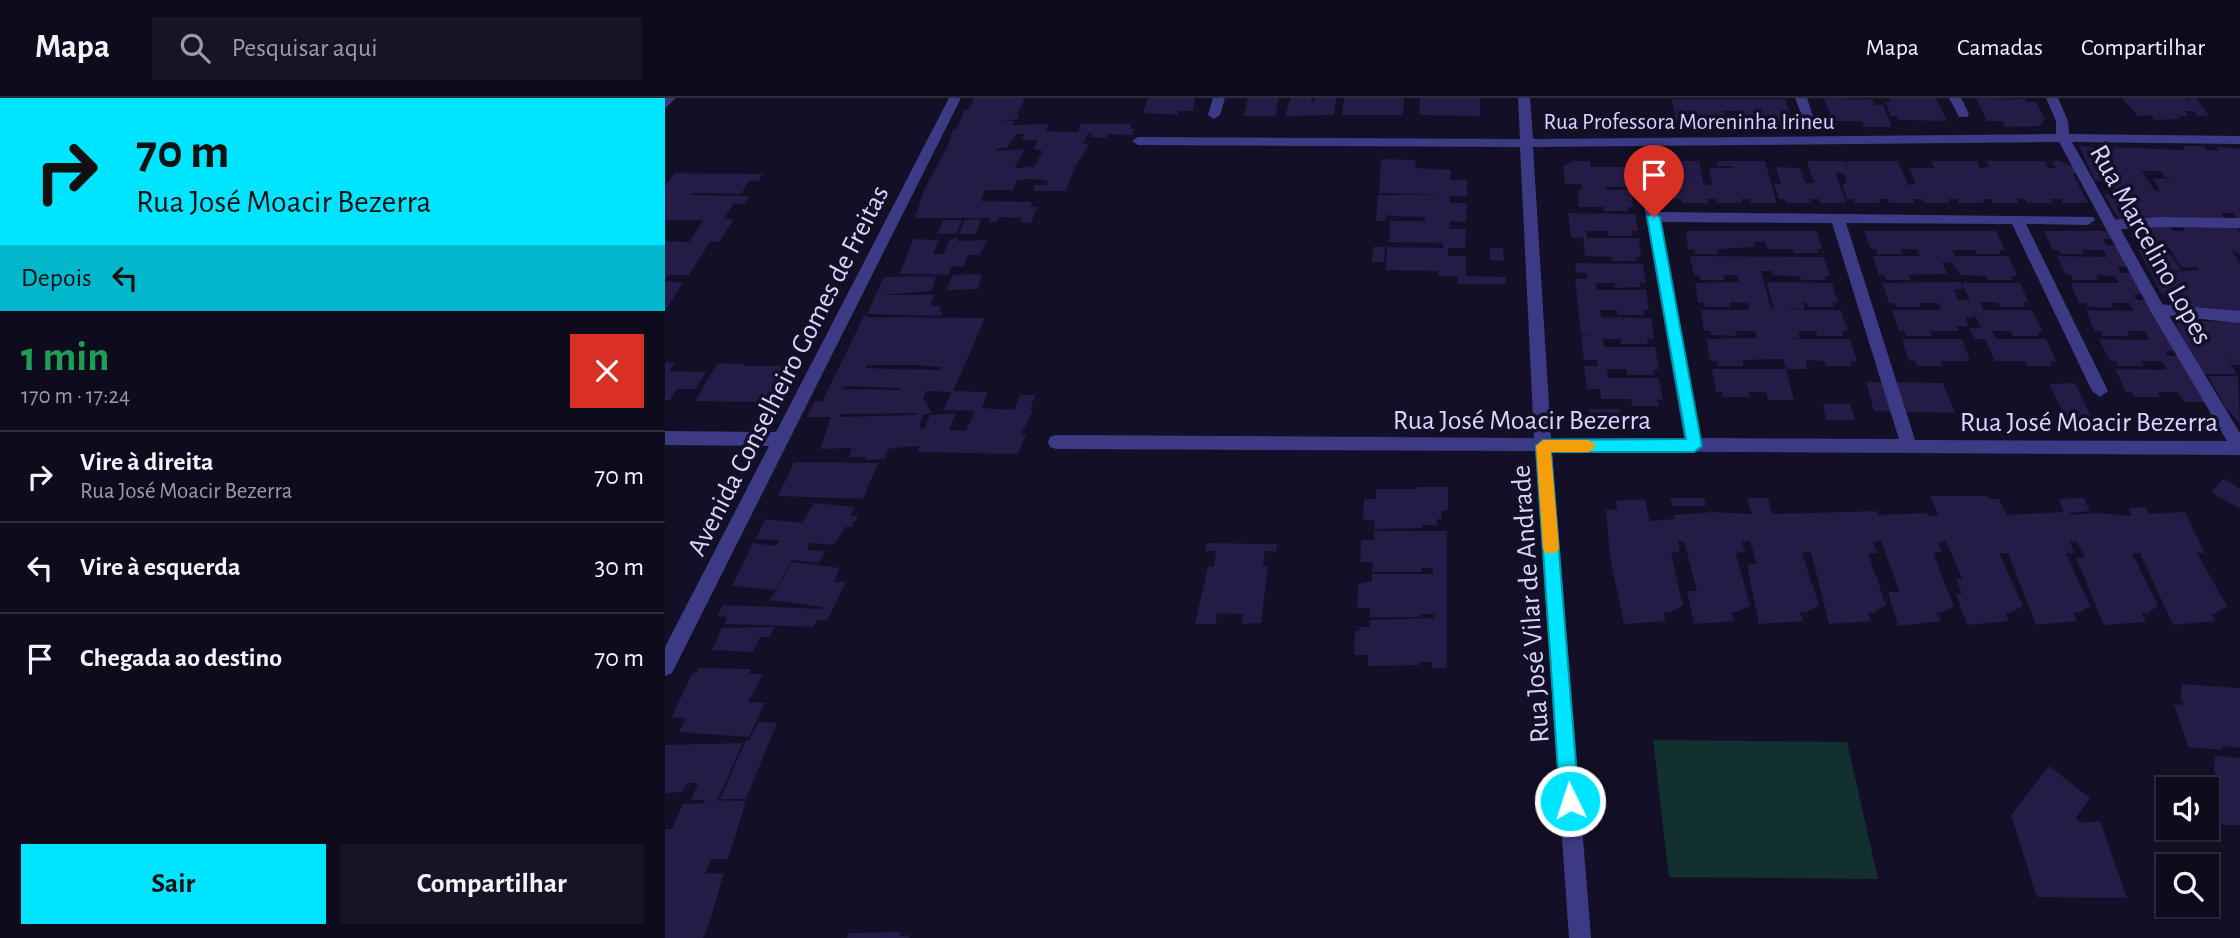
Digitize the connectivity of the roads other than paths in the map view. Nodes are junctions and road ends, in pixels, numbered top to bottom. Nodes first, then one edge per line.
1 (670, 98) edge
2 (955, 98) edge
3 (1219, 98) edge
4 (1524, 98) edge
5 (1801, 98) edge
6 (1955, 98) edge
7 (2052, 98) edge
8 (665, 104) edge
9 (1963, 114) dead end
10 (1214, 115) dead end
11 (1807, 116) dead end
12 (2063, 138) junction
13 (2240, 140) edge
14 (1138, 141) dead end
15 (1527, 143) junction
16 (1645, 169) dead end
17 (1654, 217) junction
18 (1838, 219) junction
19 (2017, 220) junction
20 (2088, 220) dead end
21 (2240, 223) edge
22 (2110, 225) junction
23 (2158, 310) junction
24 (2240, 317) edge
25 (2101, 391) dead end
26 (665, 438) edge
27 (781, 439) junction
28 (1056, 442) dead end
29 (1543, 446) junction
30 (1694, 446) junction
31 (1909, 446) junction
32 (2240, 448) edge
33 (665, 667) edge
34 (1580, 938) edge

1 - 8 street
2 - 27 street, Avenida Conselheiro Gomes de Freitas
3 - 10 street
4 - 15 street, Rua José Vilar de Andrade
5 - 11 street
6 - 9 street
7 - 12 street, Rua Marcelino Lopes
12 - 13 street, Rua Professora Moreninha Irineu
12 - 15 street, Rua Professora Moreninha Irineu
12 - 22 street, Rua Marcelino Lopes
14 - 15 street, Rua Professora Moreninha Irineu
15 - 29 street, Rua José Vilar de Andrade
16 - 17 street
17 - 18 street
17 - 30 street
18 - 19 street
18 - 31 street
19 - 20 street
19 - 25 street
21 - 22 street
22 - 23 street, Rua Marcelino Lopes
23 - 24 street
23 - 32 street, Rua Marcelino Lopes
26 - 27 street
27 - 33 street, Avenida Conselheiro Gomes de Freitas
28 - 29 street, Rua José Moacir Bezerra
29 - 30 street, Rua José Moacir Bezerra
29 - 34 street, Rua José Vilar de Andrade
30 - 31 street, Rua José Moacir Bezerra
31 - 32 street, Rua José Moacir Bezerra

